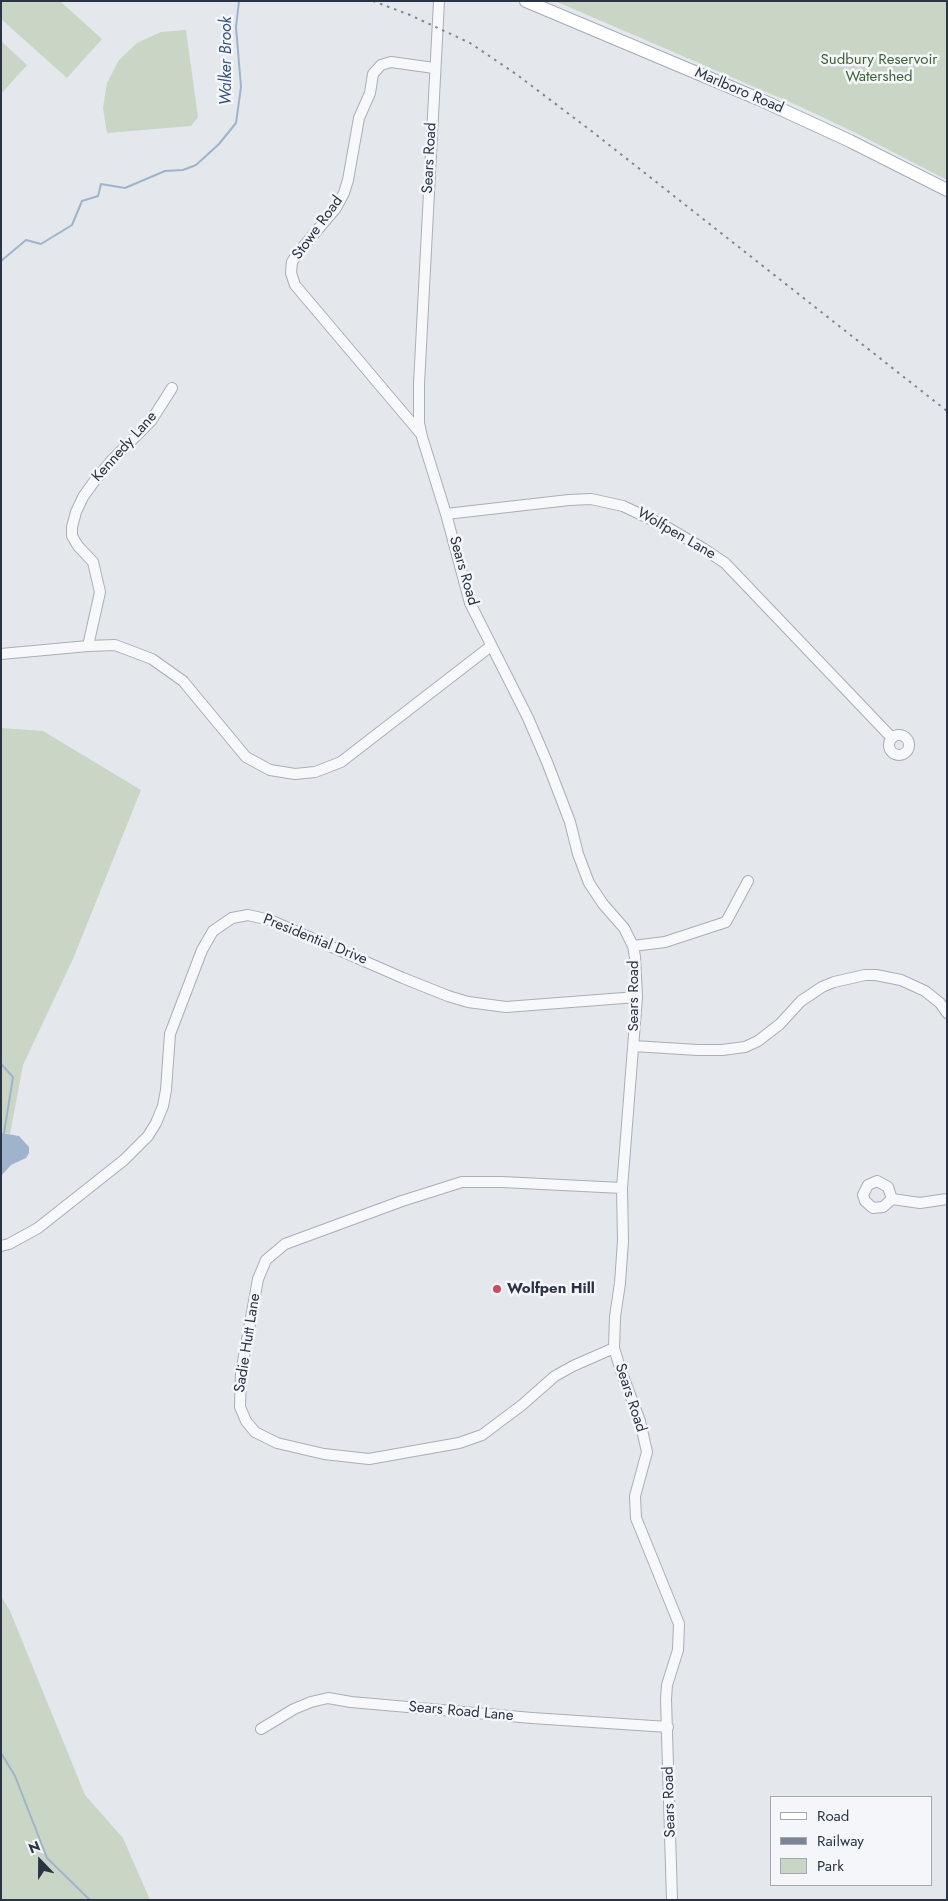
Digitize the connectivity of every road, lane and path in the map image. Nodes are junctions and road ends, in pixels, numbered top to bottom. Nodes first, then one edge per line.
1 (439, 1) edge
2 (526, 1) edge
3 (434, 68) junction
4 (947, 190) edge
5 (172, 388) dead end
6 (421, 434) junction
7 (446, 514) junction
8 (88, 646) junction
9 (491, 646) junction
10 (1, 654) edge
11 (892, 738) dead end
12 (748, 881) dead end
13 (633, 946) junction
14 (637, 997) junction
15 (947, 1012) edge
16 (634, 1046) junction
17 (622, 1188) junction
18 (892, 1199) dead end
19 (947, 1200) edge
20 (1, 1246) edge
21 (614, 1348) junction
22 (668, 1727) junction
23 (261, 1729) dead end
24 (672, 1900) edge

1 - 3 street, Sears Road
2 - 4 main road, Marlboro Road
3 - 6 street, Sears Road
3 - 6 street, Stowe Road
5 - 8 street, Kennedy Lane
6 - 7 street, Sears Road
7 - 9 street, Sears Road
7 - 11 street, Wolfpen Lane
8 - 9 street
8 - 10 street
9 - 13 street, Sears Road
12 - 13 street
13 - 14 street, Sears Road
14 - 16 street, Sears Road
14 - 20 street, Presidential Drive
15 - 16 street
16 - 17 street, Sears Road
17 - 21 street, Sears Road
17 - 21 street, Sadie Hutt Lane
18 - 19 street
21 - 22 street, Sears Road
22 - 23 street, Sears Road Lane
22 - 24 street, Sears Road

